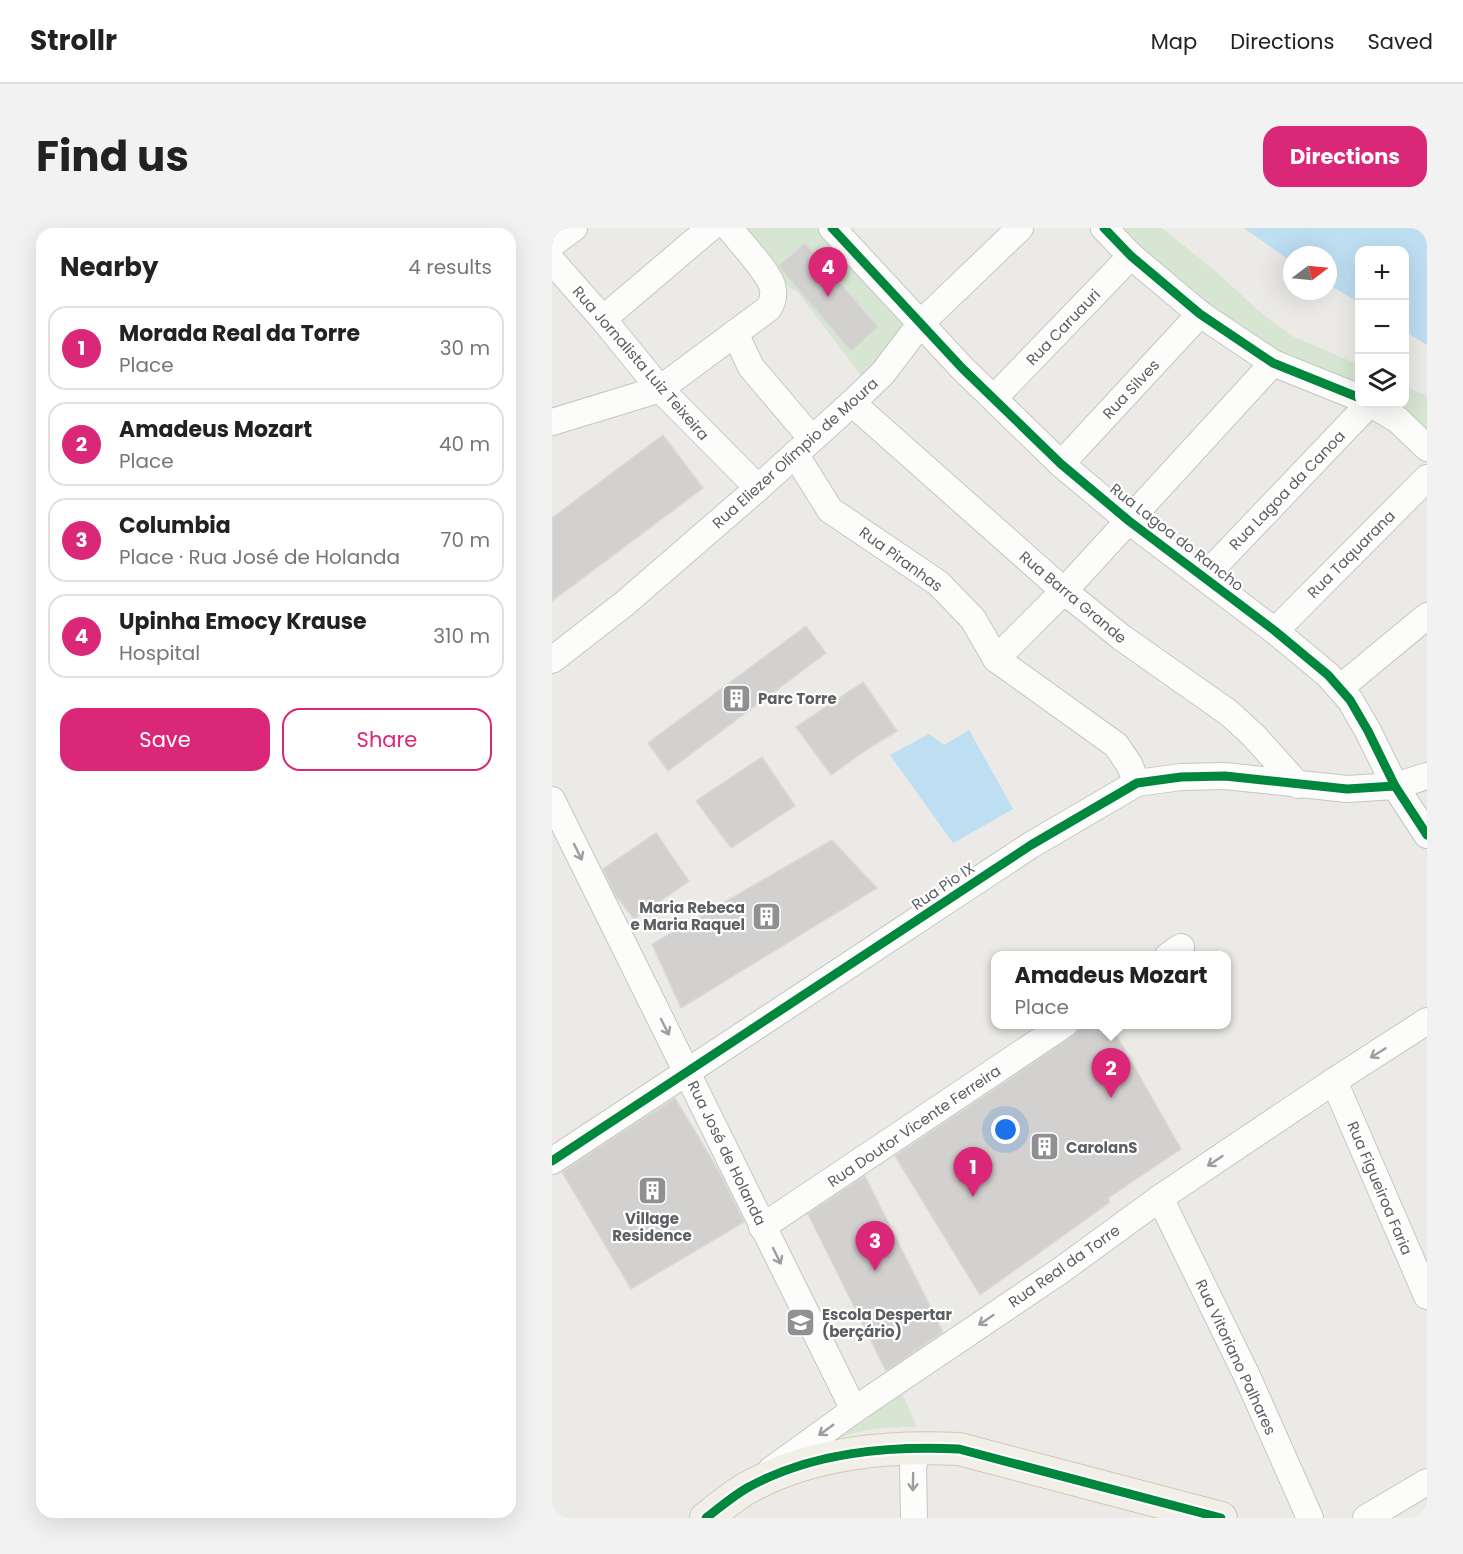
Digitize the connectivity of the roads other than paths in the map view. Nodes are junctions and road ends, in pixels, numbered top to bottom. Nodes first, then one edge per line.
1 (574, 228) edge
2 (710, 228) edge
3 (729, 228) edge
4 (1020, 228) edge
5 (1104, 228) edge
6 (843, 232) edge
7 (552, 244) edge
8 (1131, 256) junction
9 (557, 277) edge
10 (1200, 314) junction
11 (603, 319) junction
12 (921, 323) junction
13 (735, 333) junction
14 (1273, 363) junction
15 (660, 389) junction
16 (1355, 397) edge
17 (994, 398) junction
18 (852, 403) junction
19 (1366, 408) edge
20 (1377, 408) edge
21 (552, 422) edge
22 (803, 447) junction
23 (1427, 448) edge
24 (1061, 464) junction
25 (1427, 478) edge
26 (758, 488) junction
27 (1129, 521) junction
28 (1204, 577) junction
29 (1064, 591) junction
30 (1427, 616) edge
31 (1275, 631) junction
32 (996, 659) junction
33 (552, 660) edge
34 (1340, 688) junction
35 (1427, 776) edge
36 (1137, 783) junction
37 (1298, 785) junction
38 (1395, 786) junction
39 (554, 808) edge
40 (1427, 835) edge
41 (1427, 1021) edge
42 (1058, 1029) edge
43 (687, 1071) junction
44 (1334, 1081) junction
45 (552, 1161) edge
46 (1160, 1198) junction
47 (762, 1227) junction
48 (1427, 1296) edge
49 (854, 1410) junction
50 (918, 1447) junction
51 (1427, 1482) edge
52 (746, 1488) junction
53 (1371, 1516) edge
54 (706, 1518) edge
55 (914, 1518) edge
56 (1221, 1518) edge
57 (1310, 1518) edge

1 - 7 street
2 - 11 street
3 - 13 street
4 - 12 street, Rua Eliezer Olímpio de Moura
5 - 8 street
6 - 12 street, Rua Lagoa do Rancho
8 - 10 street
8 - 17 street, Rua Caruauri
9 - 11 street, Rua Jornalista Luiz Teixeira
10 - 14 street
10 - 24 street, Rua Silves
11 - 15 street, Rua Jornalista Luiz Teixeira
12 - 17 street, Rua Lagoa do Rancho
12 - 18 street, Rua Eliezer Olímpio de Moura
13 - 15 street
13 - 22 street, Rua Piranhas
14 - 16 street
14 - 27 street
15 - 21 street
15 - 26 street, Rua Jornalista Luiz Teixeira
17 - 24 street, Rua Lagoa do Rancho
18 - 22 street, Rua Eliezer Olímpio de Moura
18 - 29 street, Rua Barra Grande
19 - 28 street, Rua Lagoa da Canoa
20 - 23 street
22 - 26 street, Rua Eliezer Olímpio de Moura
22 - 32 street, Rua Piranhas
24 - 27 street, Rua Lagoa do Rancho
25 - 31 street, Rua Taquarana
26 - 33 street, Rua Eliezer Olímpio de Moura
27 - 28 street, Rua Lagoa do Rancho
27 - 29 street
28 - 31 street, Rua Lagoa do Rancho
29 - 32 street
29 - 37 street, Rua Barra Grande
30 - 34 street
31 - 34 street, Rua Lagoa do Rancho
32 - 36 street, Rua Piranhas
34 - 38 street, Rua Lagoa do Rancho
35 - 38 street, Rua Pio IX
36 - 37 street, Rua Pio IX
36 - 43 street, Rua Pio IX
37 - 38 street, Rua Pio IX
38 - 40 street, Rua Lagoa do Rancho
39 -> 43 street, Rua José de Holanda
41 -> 44 street, Rua Real da Torre
42 - 47 street, Rua Doutor Vicente Ferreira
43 - 45 street, Rua Pio IX
43 - 47 street, Rua José de Holanda
44 -> 46 street, Rua Real da Torre
44 - 48 street, Rua Figueiroa Faria
46 -> 49 street, Rua Real da Torre
46 - 57 street, Rua Vitoriano Palhares
47 -> 49 street, Rua José de Holanda
49 -> 52 street, Rua Real da Torre
50 - 52 main road
50 -> 55 street
50 - 56 main road
51 - 53 street
52 - 54 main road, Rua Real da Torre

